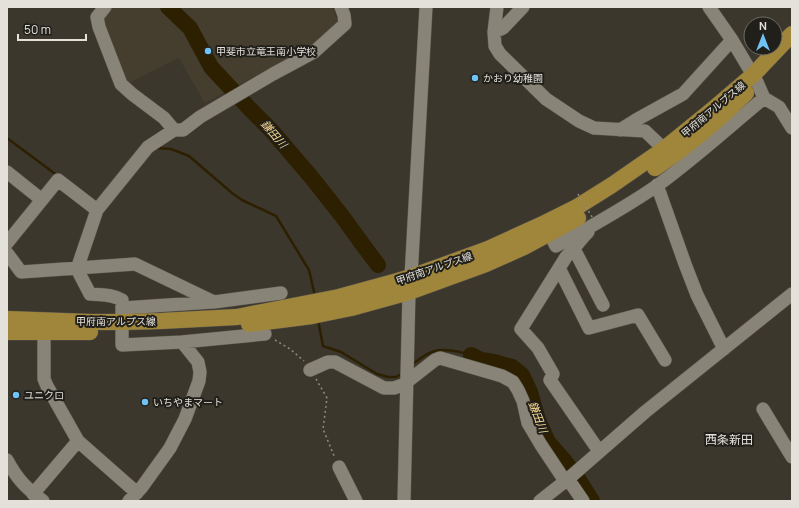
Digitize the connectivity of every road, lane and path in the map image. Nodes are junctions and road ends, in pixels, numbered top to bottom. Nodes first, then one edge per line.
1 (105, 7) edge
2 (341, 7) edge
3 (426, 7) edge
4 (497, 7) edge
5 (523, 7) edge
6 (709, 7) edge
7 (494, 32) junction
8 (792, 34) edge
9 (732, 40) junction
10 (792, 49) edge
11 (755, 79) junction
12 (764, 98) junction
13 (792, 128) edge
14 (174, 130) junction
15 (620, 130) junction
16 (664, 149) junction
17 (7, 172) edge
18 (657, 185) junction
19 (578, 194) dead end
20 (42, 200) junction
21 (97, 210) junction
22 (594, 222) junction
23 (547, 228) junction
24 (7, 243) edge
25 (574, 249) junction
26 (7, 254) edge
27 (559, 268) junction
28 (77, 269) junction
29 (410, 284) junction
30 (281, 292) dead end
31 (792, 295) edge
32 (214, 302) junction
33 (603, 305) dead end
34 (7, 318) edge
35 (123, 321) junction
36 (7, 332) edge
37 (44, 332) junction
38 (265, 334) joint
39 (182, 342) junction
40 (724, 349) junction
41 (665, 360) dead end
42 (310, 370) junction
43 (407, 380) junction
44 (763, 409) dead end
45 (78, 441) junction
46 (599, 451) junction
47 (792, 457) edge
48 (7, 460) edge
49 (339, 467) joint
50 (567, 479) junction
51 (38, 497) edge
52 (133, 497) edge
53 (356, 501) edge
54 (404, 501) edge
55 (540, 501) edge
56 (583, 501) edge

1 - 14 street
2 - 14 street
3 - 29 street
4 - 7 street
5 - 7 street
6 - 9 street
7 - 15 street
8 - 11 main road, 甲府南アルプス線
9 - 11 street
9 - 15 street
10 - 11 main road, 甲府南アルプス線
11 - 12 street
11 - 16 main road, 甲府南アルプス線
11 - 23 main road, 甲府南アルプス線
12 - 13 street
12 - 18 street
14 - 21 street
15 - 16 street
16 - 23 main road, 甲府南アルプス線
17 - 20 street
18 - 22 street
18 - 40 street
19 - 22 path, bridge
20 - 21 street
20 - 24 street
21 - 28 street
22 - 23 street
22 - 25 street
23 - 29 main road, 甲府南アルプス線
25 - 27 street
25 - 33 street
26 - 28 street
27 - 41 street
27 - 46 street
28 - 32 street
28 - 35 street
29 - 35 main road, 甲府南アルプス線
29 - 43 street
30 - 32 street
31 - 40 street
32 - 35 street
34 - 35 main road, 甲府南アルプス線
35 - 37 main road, 甲府南アルプス線
35 - 39 street
36 - 37 main road, 甲府南アルプス線
37 - 45 street
38 - 39 street
38 - 42 path
39 - 52 street
40 - 46 street
42 - 43 street
42 - 49 path
43 - 50 street
43 - 54 street
44 - 47 street
45 - 51 street
45 - 52 street
46 - 50 street
48 - 51 street
49 - 53 street
50 - 55 street
50 - 56 street

